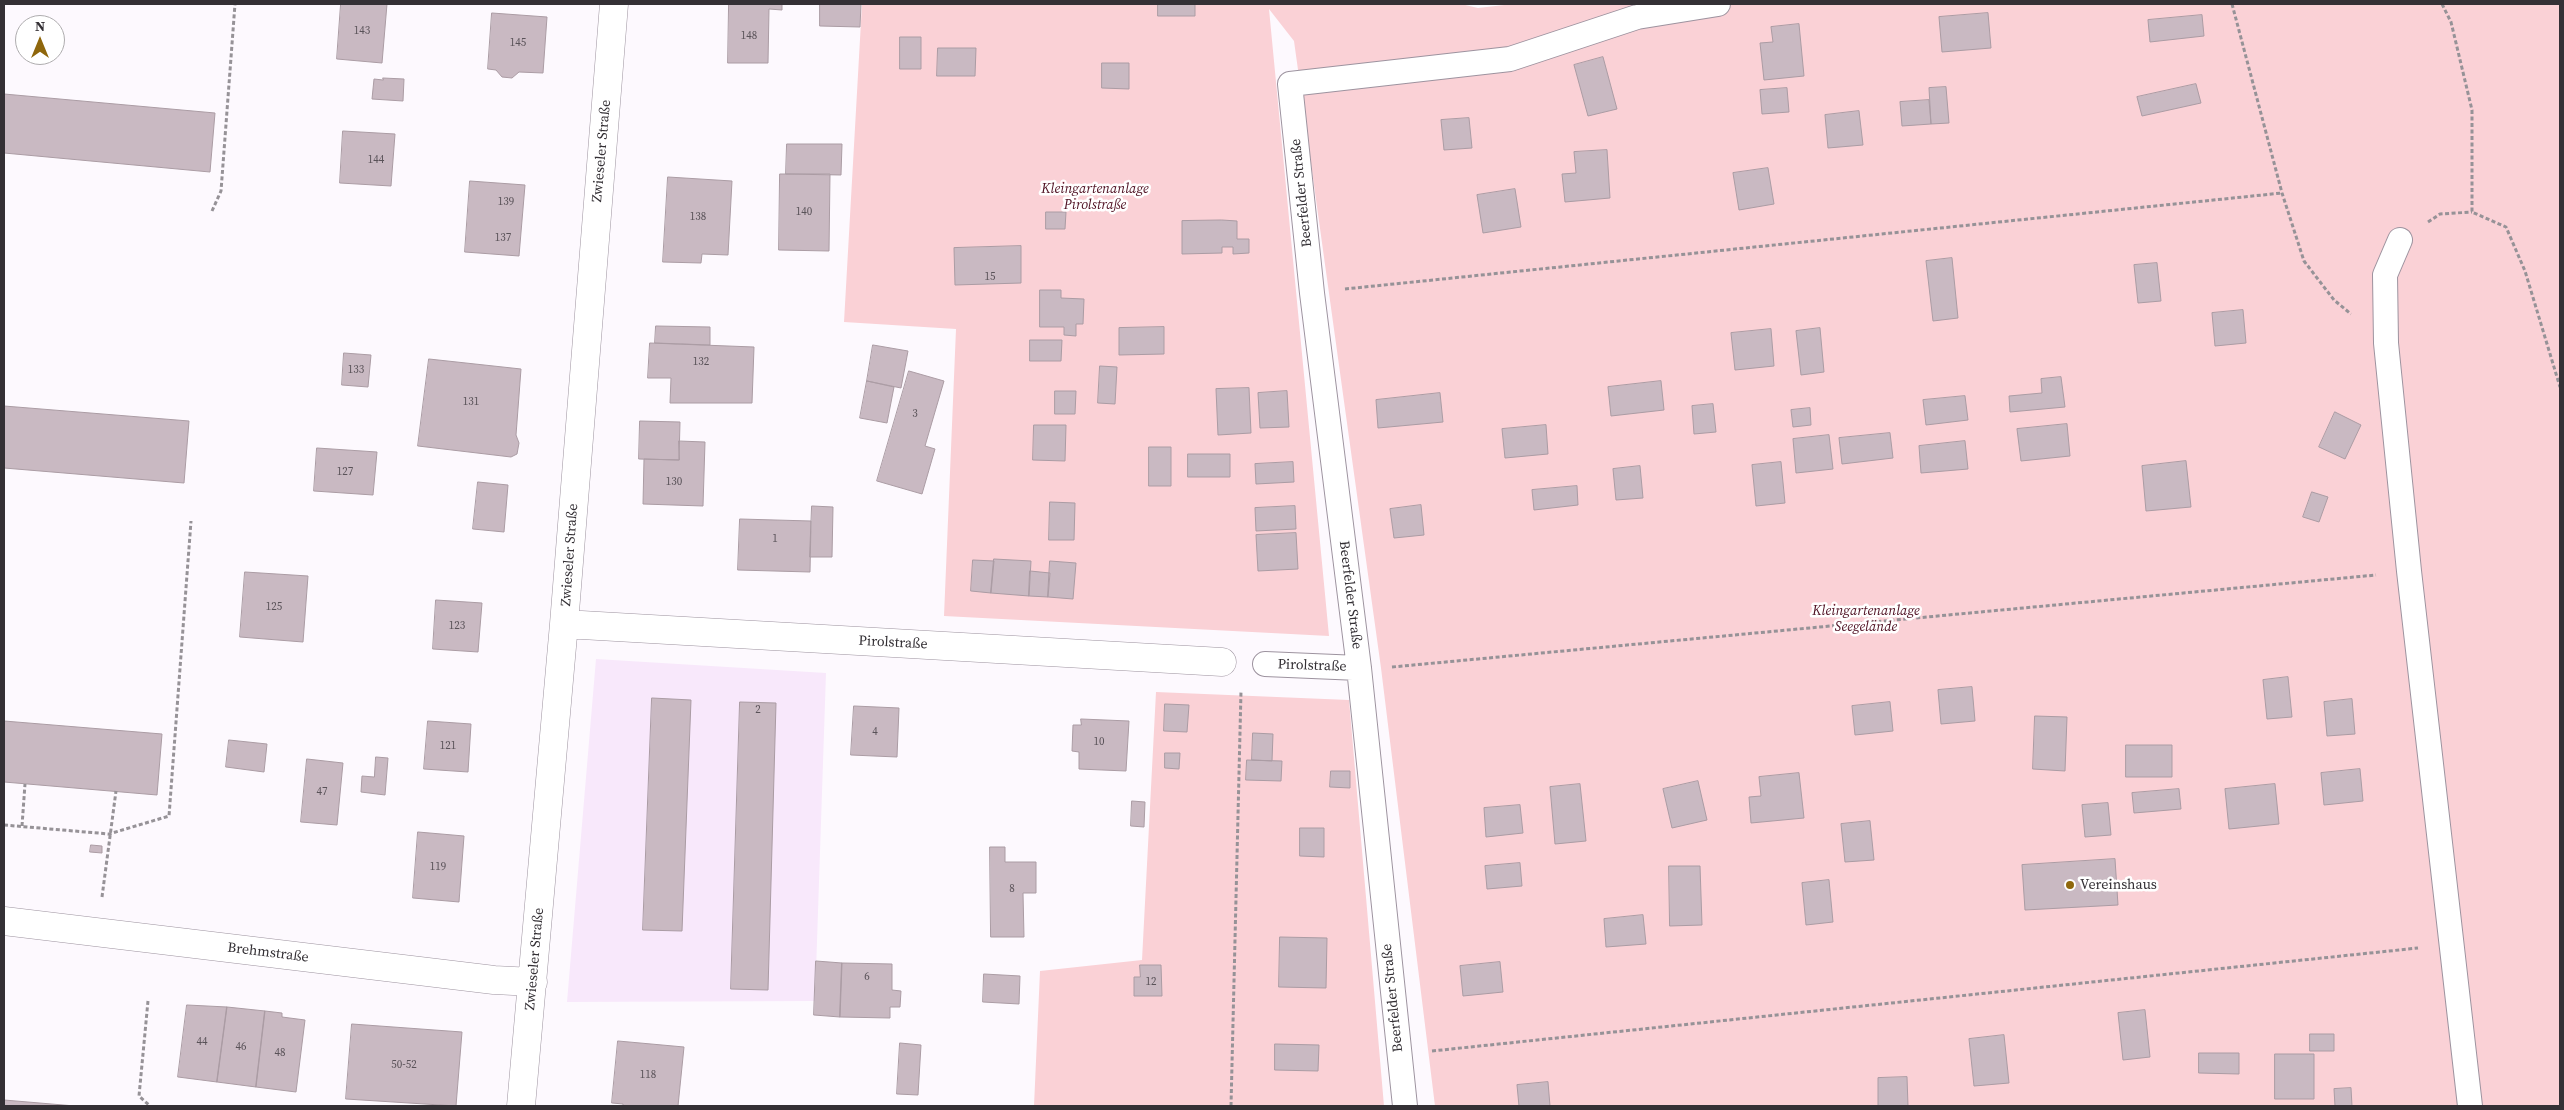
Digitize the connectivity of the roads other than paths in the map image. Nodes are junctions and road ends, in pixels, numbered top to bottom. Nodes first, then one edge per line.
1 (614, 4) edge
2 (1718, 4) edge
3 (2400, 240) road end
4 (564, 624) junction
5 (1222, 662) dead end
6 (1265, 664) dead end
7 (1359, 668) junction
8 (4, 921) edge
9 (533, 982) junction
10 (521, 1106) edge
11 (1405, 1106) edge
12 (2470, 1106) edge

1 - 4 street, Zwieseler Straße
2 - 7 lane, Beerfelder Straße
3 - 12 lane
4 - 5 street, Pirolstraße
4 - 9 street, Zwieseler Straße
6 - 7 lane, Pirolstraße
7 - 11 lane, Beerfelder Straße
8 - 9 street, Brehmstraße
9 - 10 street, Zwieseler Straße

